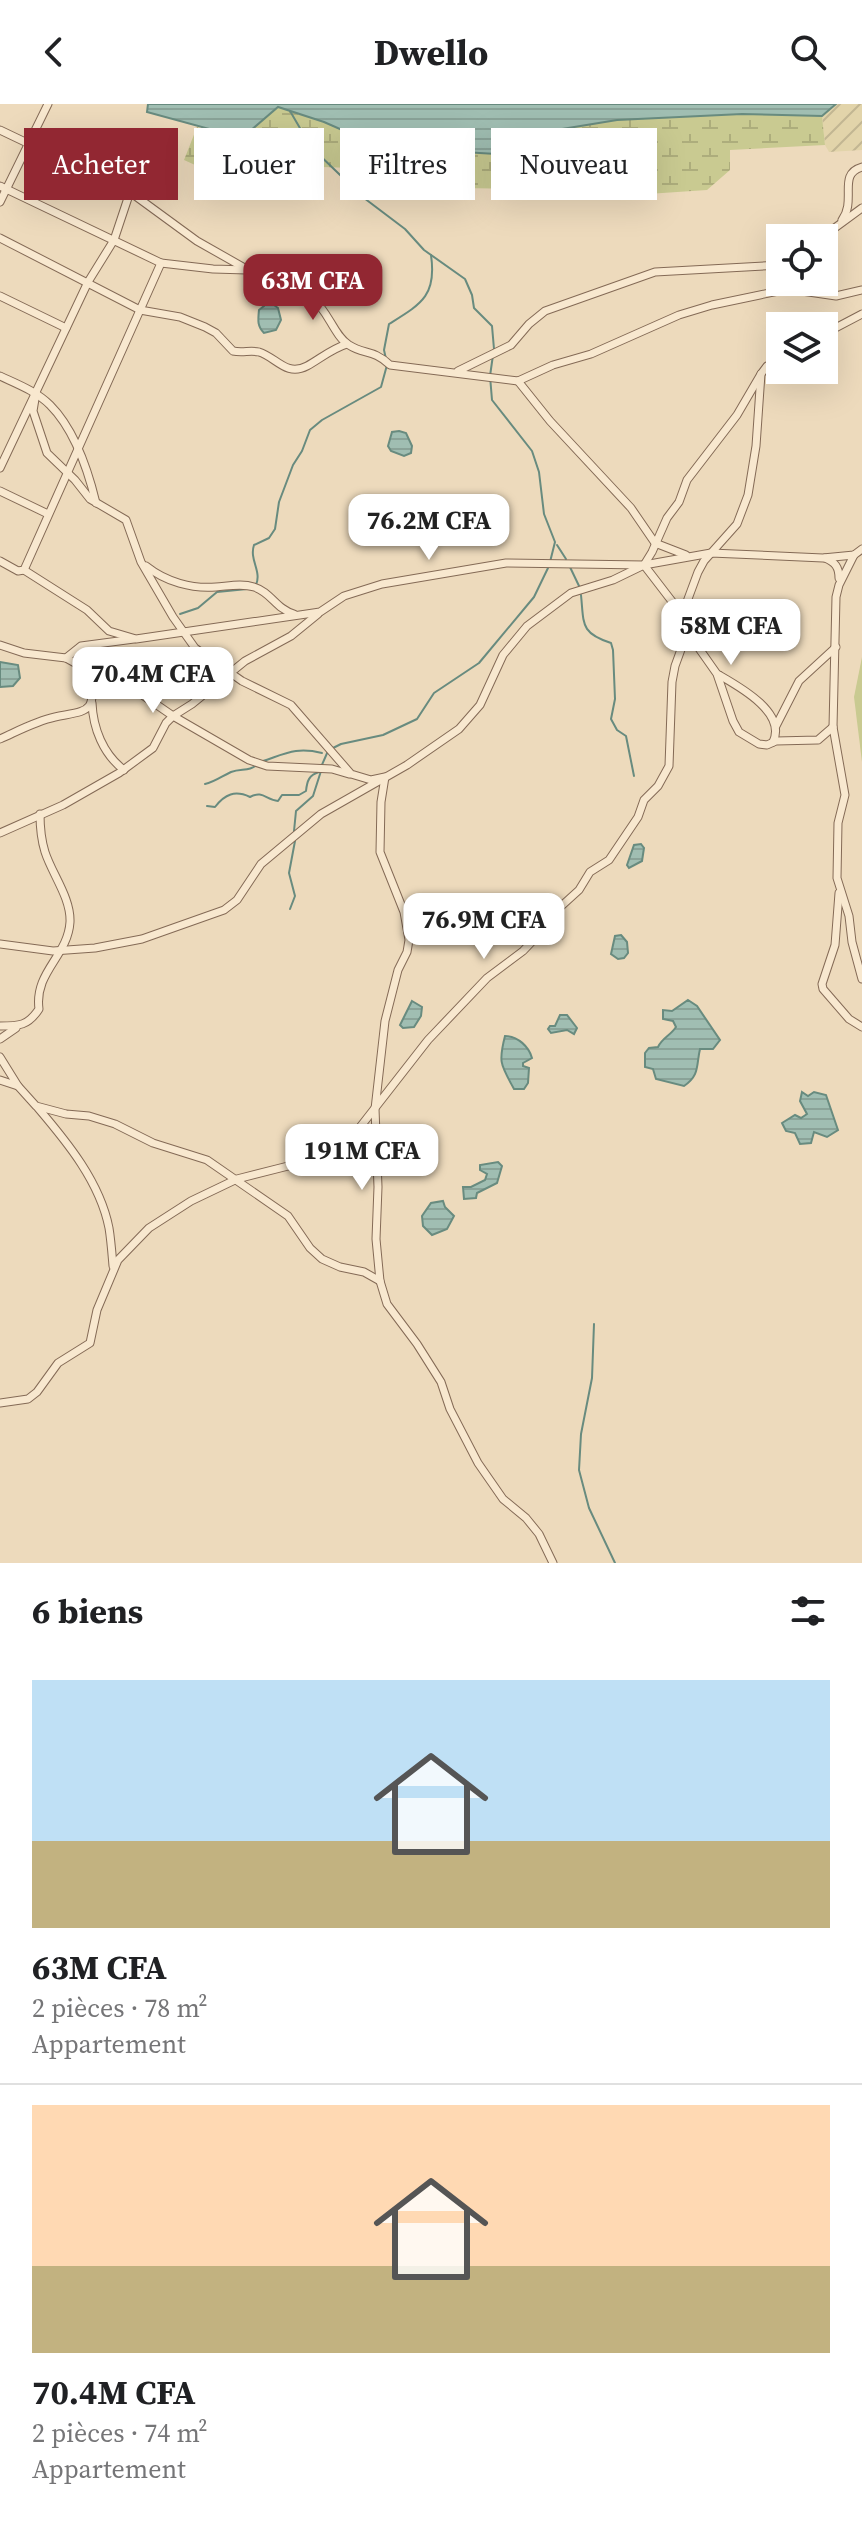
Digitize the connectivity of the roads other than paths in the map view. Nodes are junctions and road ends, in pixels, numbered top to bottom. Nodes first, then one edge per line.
1 (48, 104) edge
2 (36, 128) edge
3 (0, 130) edge
4 (24, 143) edge
5 (24, 152) edge
6 (860, 169) edge
7 (3, 188) edge
8 (127, 200) edge
9 (141, 200) edge
10 (0, 202) edge
11 (862, 208) edge
12 (842, 220) junction
13 (837, 224) edge
14 (0, 238) edge
15 (114, 240) junction
16 (161, 263) junction
17 (766, 266) edge
18 (248, 270) junction
19 (88, 282) junction
20 (862, 290) edge
21 (0, 296) edge
22 (140, 310) junction
23 (862, 314) edge
24 (838, 327) edge
25 (66, 328) junction
26 (347, 344) junction
27 (766, 367) edge
28 (454, 372) junction
29 (761, 374) junction
30 (0, 376) edge
31 (518, 381) junction
32 (36, 393) junction
33 (77, 448) junction
34 (0, 468) edge
35 (67, 471) junction
36 (0, 491) edge
37 (96, 503) junction
38 (48, 514) junction
39 (655, 543) junction
40 (862, 549) edge
41 (711, 553) junction
42 (854, 555) junction
43 (691, 557) junction
44 (823, 558) junction
45 (0, 561) edge
46 (141, 562) junction
47 (644, 565) junction
48 (24, 570) junction
49 (839, 585) junction
50 (320, 612) junction
51 (298, 615) junction
52 (684, 617) junction
53 (183, 633) junction
54 (136, 639) junction
55 (0, 645) edge
56 (836, 647) junction
57 (66, 658) junction
58 (91, 672) junction
59 (229, 673) junction
60 (717, 674) junction
61 (92, 700) junction
62 (173, 716) junction
63 (776, 726) junction
64 (833, 727) junction
65 (0, 739) edge
66 (772, 743) junction
67 (124, 770) junction
68 (351, 774) junction
69 (385, 777) junction
70 (40, 814) junction
71 (0, 833) edge
72 (839, 887) junction
73 (0, 944) edge
74 (60, 951) junction
75 (862, 979) edge
76 (0, 1026) edge
77 (18, 1026) junction
78 (862, 1027) edge
79 (0, 1039) edge
80 (0, 1057) edge
81 (0, 1080) edge
82 (18, 1086) junction
83 (36, 1106) junction
84 (375, 1109) junction
85 (237, 1179) junction
86 (114, 1269) junction
87 (380, 1281) junction
88 (0, 1403) edge
89 (553, 1563) edge

1 - 2 street
3 - 4 street
5 - 7 street
6 - 12 street
7 - 10 street
7 - 15 street
8 - 15 street
9 - 18 street
11 - 12 street
12 - 13 street
14 - 19 street
15 - 16 street
15 - 19 street
16 - 18 street
16 - 22 street
17 - 28 street
18 - 26 street
19 - 22 street
19 - 25 street
20 - 31 street
21 - 25 street
22 - 26 street
22 - 33 street
23 - 24 street
25 - 32 street
26 - 28 street
27 - 29 street
28 - 31 street
29 - 39 street
29 - 41 street
30 - 32 street
31 - 39 street
32 - 33 street
32 - 34 street
32 - 35 street
33 - 35 street
33 - 37 street
35 - 37 street
35 - 38 street
36 - 38 street
37 - 46 street
38 - 48 street
39 - 43 street
39 - 47 street
40 - 42 street
41 - 43 street
41 - 44 street
41 - 52 street
42 - 44 street
42 - 49 street
43 - 47 street
44 - 49 street
45 - 48 street
46 - 51 street
46 - 53 street
47 - 50 street
47 - 52 street
47 - 69 street
48 - 54 street
49 - 56 street
50 - 51 street
50 - 59 street
51 - 53 street
52 - 60 street
52 - 84 street
53 - 54 street
53 - 59 street
54 - 57 street
55 - 57 street
56 - 63 street
56 - 64 street
57 - 58 street
58 - 61 street
58 - 62 street
59 - 62 street
59 - 68 street
60 - 63 street
60 - 66 street
61 - 65 street
61 - 67 street
62 - 67 street
62 - 68 street
63 - 66 street
64 - 66 street
64 - 72 street
67 - 70 street
68 - 69 street
69 - 74 street
69 - 84 street
70 - 71 street
70 - 74 street
72 - 75 street
72 - 78 street
73 - 74 street
74 - 77 street
76 - 77 street
77 - 79 street
80 - 82 street
81 - 82 street
82 - 83 street
83 - 85 street
83 - 86 street
84 - 85 street
84 - 87 street
85 - 86 street
85 - 87 street
86 - 88 street
87 - 89 street

